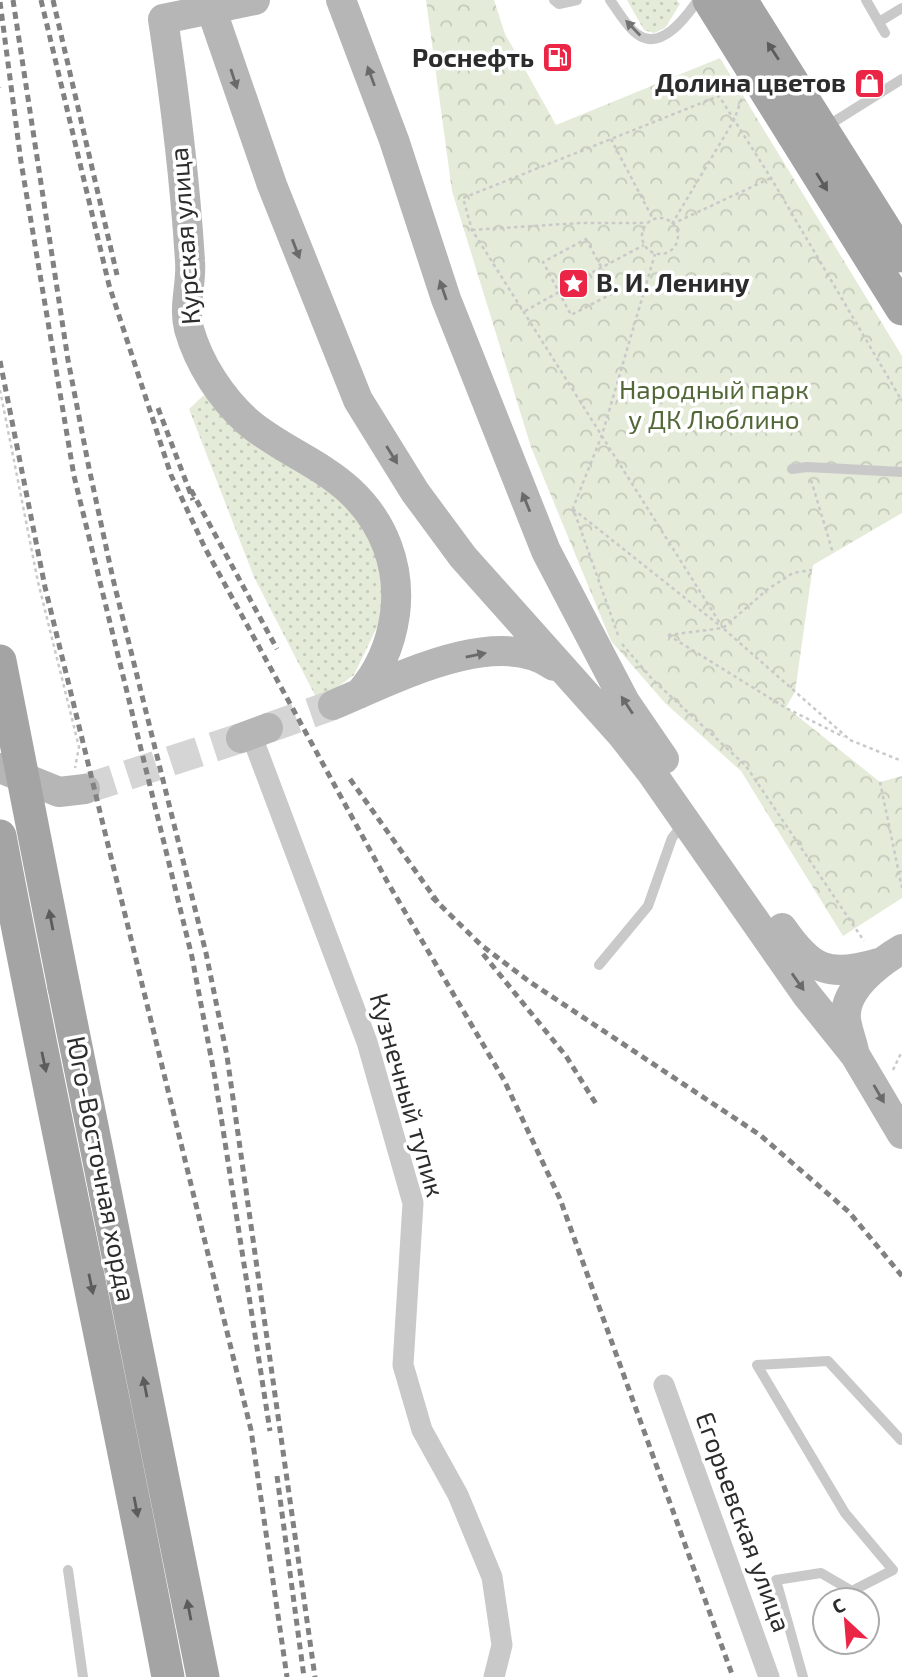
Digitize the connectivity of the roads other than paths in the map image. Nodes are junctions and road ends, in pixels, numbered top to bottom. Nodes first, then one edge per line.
1 (255, 0) edge
2 (341, 0) edge
3 (554, 0) edge
4 (577, 0) edge
5 (610, 0) edge
6 (698, 0) edge
7 (709, 0) edge
8 (741, 0) edge
9 (866, 0) edge
10 (211, 5) edge
11 (902, 8) edge
12 (161, 9) edge
13 (879, 22) junction
14 (885, 33) dead end
15 (902, 79) edge
16 (175, 101) junction
17 (824, 129) junction
18 (902, 256) edge
19 (902, 309) edge
20 (792, 469) dead end
21 (902, 472) edge
22 (394, 622) junction
23 (0, 661) edge
24 (440, 662) junction
25 (565, 674) junction
26 (253, 733) dead end
27 (0, 768) edge
28 (73, 791) tunnel mouth
29 (685, 821) junction
30 (0, 836) edge
31 (882, 953) edge
32 (598, 965) dead end
33 (855, 1055) junction
34 (902, 1135) edge
35 (664, 1385) dead end
36 (901, 1440) edge
37 (68, 1570) dead end
38 (83, 1677) edge
39 (168, 1677) edge
40 (202, 1677) edge
41 (494, 1677) edge
42 (769, 1677) edge
43 (803, 1677) edge

1 - 10 main road
31 -> 2 main road
3 - 4 lane
6 -> 5 lane
7 -> 19 main road
17 -> 8 main road
9 - 13 lane
10 - 12 main road
10 - 16 main road
10 -> 25 main road, bridge
11 - 13 lane
12 - 16 main road, Курская улица
13 - 14 lane
15 - 17 lane
16 - 22 main road, Курская улица
17 - 18 main road
20 - 21 lane
22 - 24 main road
22 - 24 main road, Курская улица
40 -> 23 main road, Юго-Восточная хорда, bridge
24 -> 25 main road
25 - 29 main road
26 - 41 street, Кузнечный тупик
27 - 28 main road
29 - 32 lane
29 -> 33 main road
30 -> 39 main road, Юго-Восточная хорда
31 - 33 main road
33 -> 34 main road
35 - 42 street, Егорьевская улица
36 - 43 lane
37 - 38 lane

